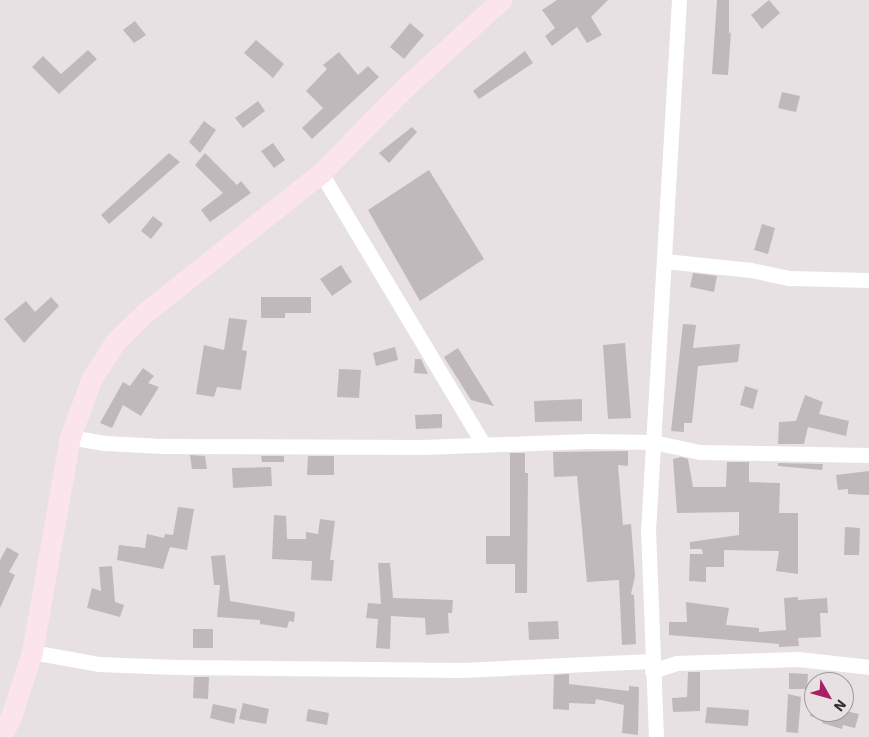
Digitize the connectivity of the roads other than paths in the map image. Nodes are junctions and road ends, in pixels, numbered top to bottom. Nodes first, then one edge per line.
1 (501, 0) edge
2 (679, 0) edge
3 (321, 173) junction
4 (665, 261) junction
5 (869, 280) edge
6 (70, 437) junction
7 (653, 442) junction
8 (484, 444) junction
9 (869, 454) edge
10 (32, 652) junction
11 (652, 666) junction
12 (869, 666) edge
13 (0, 737) edge
14 (656, 737) edge

1 - 3 street
2 - 4 street
3 - 6 street
3 - 8 street
4 - 5 street
4 - 7 street
6 - 8 street
6 - 10 street
7 - 8 street
7 - 9 street
7 - 11 street
10 - 11 street
10 - 13 street
11 - 12 street
11 - 14 street

